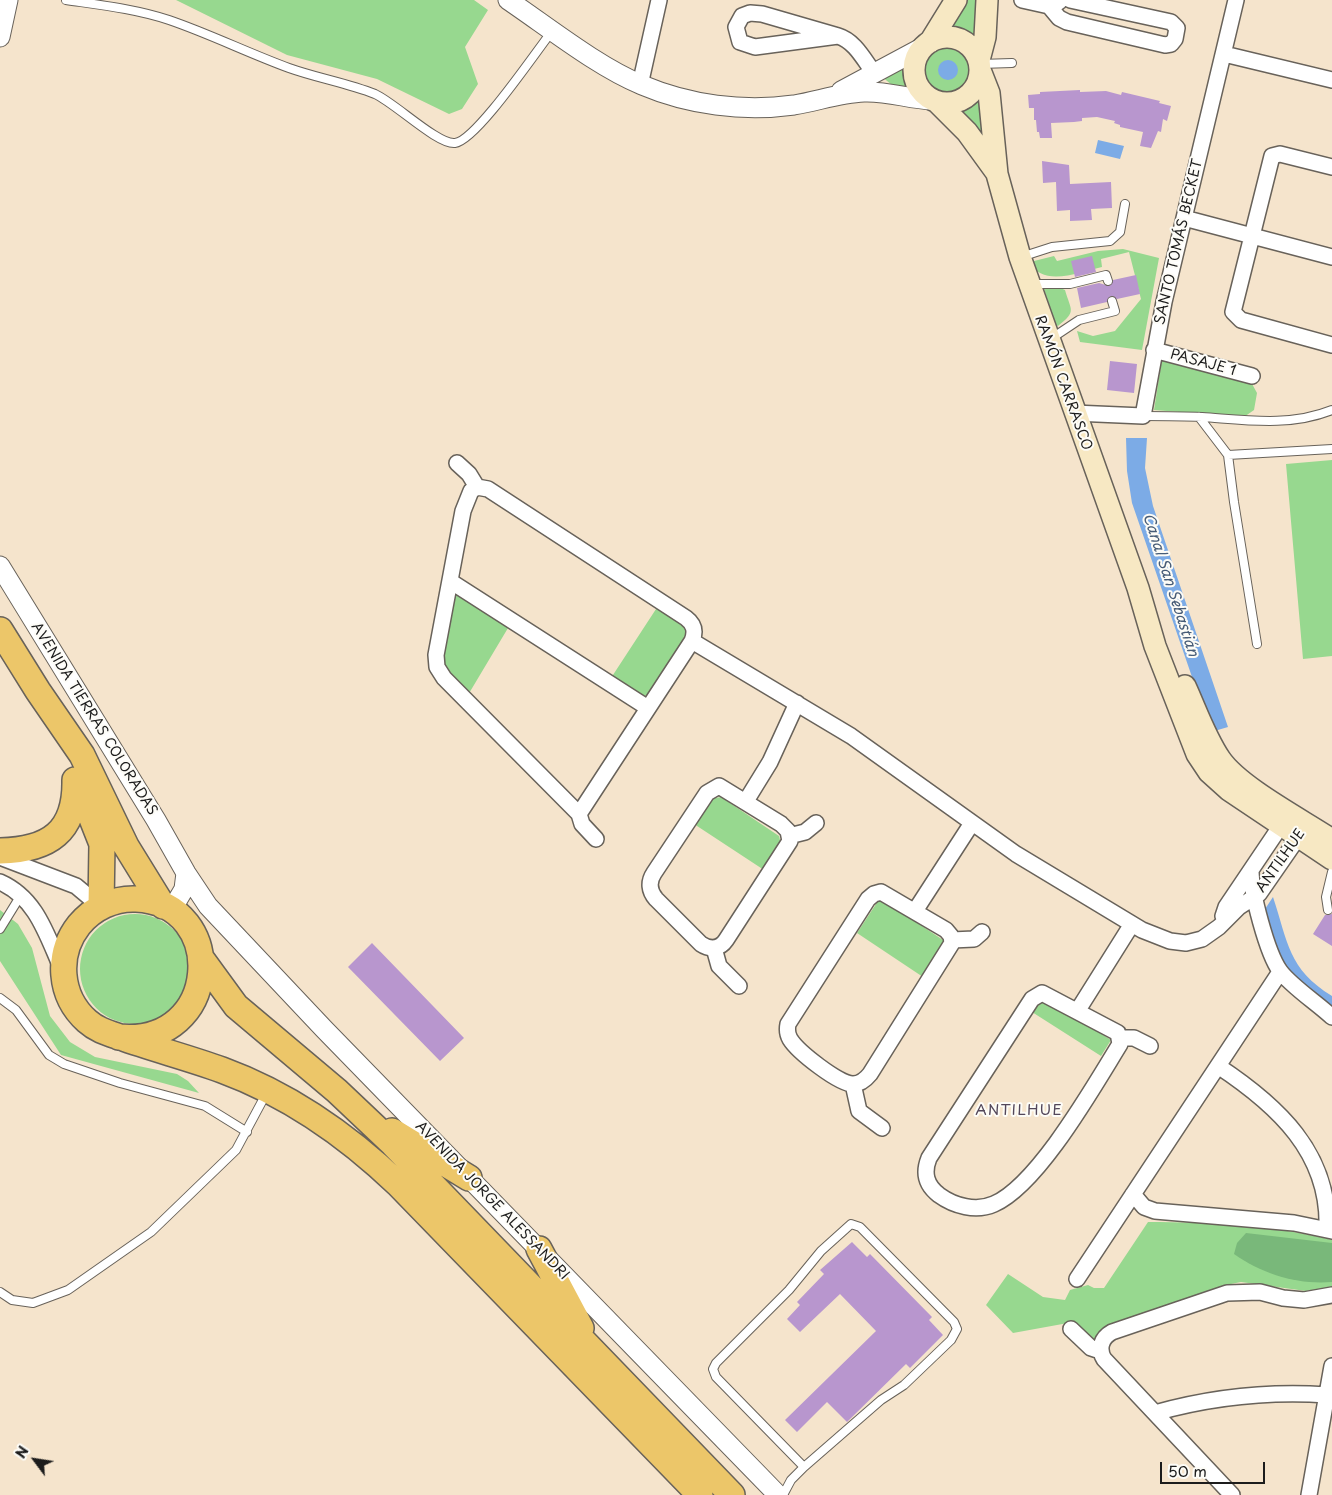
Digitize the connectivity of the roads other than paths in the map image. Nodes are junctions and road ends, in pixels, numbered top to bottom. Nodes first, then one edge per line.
1 (8, 0) edge
2 (66, 0) edge
3 (508, 0) edge
4 (659, 0) edge
5 (956, 0) edge
6 (987, 0) edge
7 (1022, 0) edge
8 (1065, 0) edge
9 (1070, 0) edge
10 (1236, 0) edge
11 (1049, 6) junction
12 (553, 30) junction
13 (838, 36) junction
14 (0, 37) edge
15 (927, 44) junction
16 (1224, 54) junction
17 (1012, 63) dead end
18 (980, 65) junction
19 (874, 74) junction
20 (1332, 80) edge
21 (640, 84) junction
22 (893, 93) junction
23 (833, 95) junction
24 (934, 101) junction
25 (1332, 167) edge
26 (997, 174) junction
27 (1125, 204) dead end
28 (1184, 218) junction
29 (1251, 236) junction
30 (1020, 257) junction
31 (1332, 257) edge
32 (1108, 281) dead end
33 (1029, 284) junction
34 (1112, 301) dead end
35 (1048, 340) junction
36 (1332, 345) edge
37 (1154, 350) junction
38 (1252, 376) dead end
39 (1332, 410) edge
40 (1074, 413) junction
41 (1143, 416) junction
42 (1199, 417) junction
43 (1332, 449) edge
44 (1228, 455) junction
45 (457, 463) dead end
46 (477, 487) junction
47 (0, 566) edge
48 (450, 580) junction
49 (0, 630) edge
50 (692, 641) junction
51 (1257, 644) dead end
52 (38, 691) junction
53 (797, 703) junction
54 (648, 708) junction
55 (75, 778) junction
56 (746, 801) junction
57 (579, 814) junction
58 (1286, 818) junction
59 (816, 823) dead end
60 (972, 823) junction
61 (1332, 824) edge
62 (1303, 830) junction
63 (789, 836) junction
64 (596, 839) dead end
65 (1332, 840) edge
66 (0, 851) edge
67 (0, 857) edge
68 (1332, 859) edge
69 (1251, 870) junction
70 (1332, 872) edge
71 (186, 873) junction
72 (0, 882) edge
73 (1239, 888) junction
74 (21, 894) junction
75 (1254, 898) junction
76 (208, 906) joint
77 (101, 907) junction
78 (167, 908) junction
79 (1230, 910) junction
80 (1328, 910) dead end
81 (915, 911) junction
82 (1132, 924) junction
83 (0, 930) edge
84 (982, 932) dead end
85 (952, 940) junction
86 (714, 948) junction
87 (201, 958) junction
88 (63, 972) junction
89 (1280, 972) junction
90 (739, 986) dead end
91 (0, 998) edge
92 (1078, 1010) junction
93 (1332, 1017) edge
94 (120, 1037) junction
95 (1121, 1038) junction
96 (1150, 1046) dead end
97 (1218, 1066) junction
98 (853, 1084) junction
99 (268, 1090) junction
100 (359, 1112) junction
101 (882, 1128) dead end
102 (247, 1132) junction
103 (469, 1178) junction
104 (1133, 1194) junction
105 (1330, 1230) edge
106 (539, 1249) junction
107 (1077, 1279) dead end
108 (0, 1292) edge
109 (1332, 1295) edge
110 (1071, 1329) dead end
111 (1100, 1351) junction
112 (596, 1355) junction
113 (1332, 1366) edge
114 (1327, 1395) junction
115 (1155, 1414) junction
116 (804, 1467) junction
117 (700, 1495) edge
118 (732, 1495) edge
119 (778, 1495) edge
120 (783, 1495) edge
121 (1232, 1495) edge
122 (1309, 1495) edge

1 - 14 street
2 - 12 lane
3 - 12 street
4 - 21 street
5 - 15 main road
6 - 18 main road
7 - 11 street
8 - 11 street
9 - 11 street
10 - 16 street, SANTO TOMÁS BECKET
12 - 21 street
13 - 13 street
13 - 19 street
15 - 18 main road
15 - 19 street
15 - 24 main road
16 - 20 street
16 - 28 street, SANTO TOMÁS BECKET
17 - 18 lane
18 - 24 main road
18 - 26 main road, RAMÓN CARRASCO
19 - 22 street
19 - 23 street
21 - 23 street
22 - 23 street
22 - 24 street
24 - 26 main road, RAMÓN CARRASCO
25 - 29 street
26 - 30 main road, RAMÓN CARRASCO
27 - 30 lane
28 - 29 street
28 - 37 street, SANTO TOMÁS BECKET
29 - 31 street
29 - 36 street
30 - 33 main road, RAMÓN CARRASCO
32 - 33 lane
33 - 35 main road, RAMÓN CARRASCO
34 - 35 lane
35 - 40 main road, RAMÓN CARRASCO
37 - 38 street, PASAJE 1
37 - 41 street, SANTO TOMÁS BECKET
39 - 42 lane
40 - 41 street
40 - 58 main road, RAMÓN CARRASCO
41 - 42 lane
42 - 44 lane
43 - 44 lane
44 - 51 lane
45 - 46 street
46 - 48 street
46 - 50 street
47 - 71 street, AVENIDA TIERRAS COLORADAS
48 - 54 street
48 - 57 street
49 - 52 highway
50 - 53 street
50 - 54 street
52 - 55 highway
52 - 78 highway
53 - 56 street
53 - 60 street
54 - 57 street
55 - 66 highway
55 - 77 highway
56 - 63 street
56 - 86 street
57 - 64 street
58 - 61 main road
58 - 62 main road, RAMÓN CARRASCO
58 - 69 street, ANTILHUE
59 - 63 street
60 - 81 street
60 - 82 street
62 - 65 main road, RAMÓN CARRASCO
62 - 68 main road, RAMÓN CARRASCO
62 - 75 street, ANTILHUE
63 - 86 street
67 - 77 street
69 - 73 street, ANTILHUE
69 - 75 street, ANTILHUE
70 - 80 lane
71 - 76 street, AVENIDA TIERRAS COLORADAS
71 - 78 street
72 - 74 street
73 - 75 street, ANTILHUE
73 - 79 street, ANTILHUE
74 - 83 lane
74 - 88 street
75 - 79 street, ANTILHUE
75 - 89 street
76 - 103 street, AVENIDA JORGE ALESSANDRI
77 - 78 highway
77 - 88 highway
78 - 87 highway
79 - 82 street
81 - 85 street
81 - 98 street
82 - 92 street
84 - 85 street
85 - 98 street
86 - 90 street
87 - 94 highway
87 - 100 highway
88 - 94 highway
89 - 93 street
89 - 97 street
91 - 102 lane
92 - 95 street
92 - 95 street
94 - 99 highway
95 - 96 street
97 - 104 street
97 - 105 street
98 - 101 street
99 - 102 lane
99 - 117 highway
100 - 103 highway
100 - 112 highway
102 - 108 lane
103 - 106 street, AVENIDA JORGE ALESSANDRI
104 - 105 street
104 - 107 street
106 - 112 highway
106 - 119 street, AVENIDA JORGE ALESSANDRI
109 - 111 street
110 - 111 street
111 - 115 street
112 - 118 highway
113 - 114 street
114 - 115 street
114 - 122 street
115 - 121 street
116 - 116 lane
116 - 120 lane

